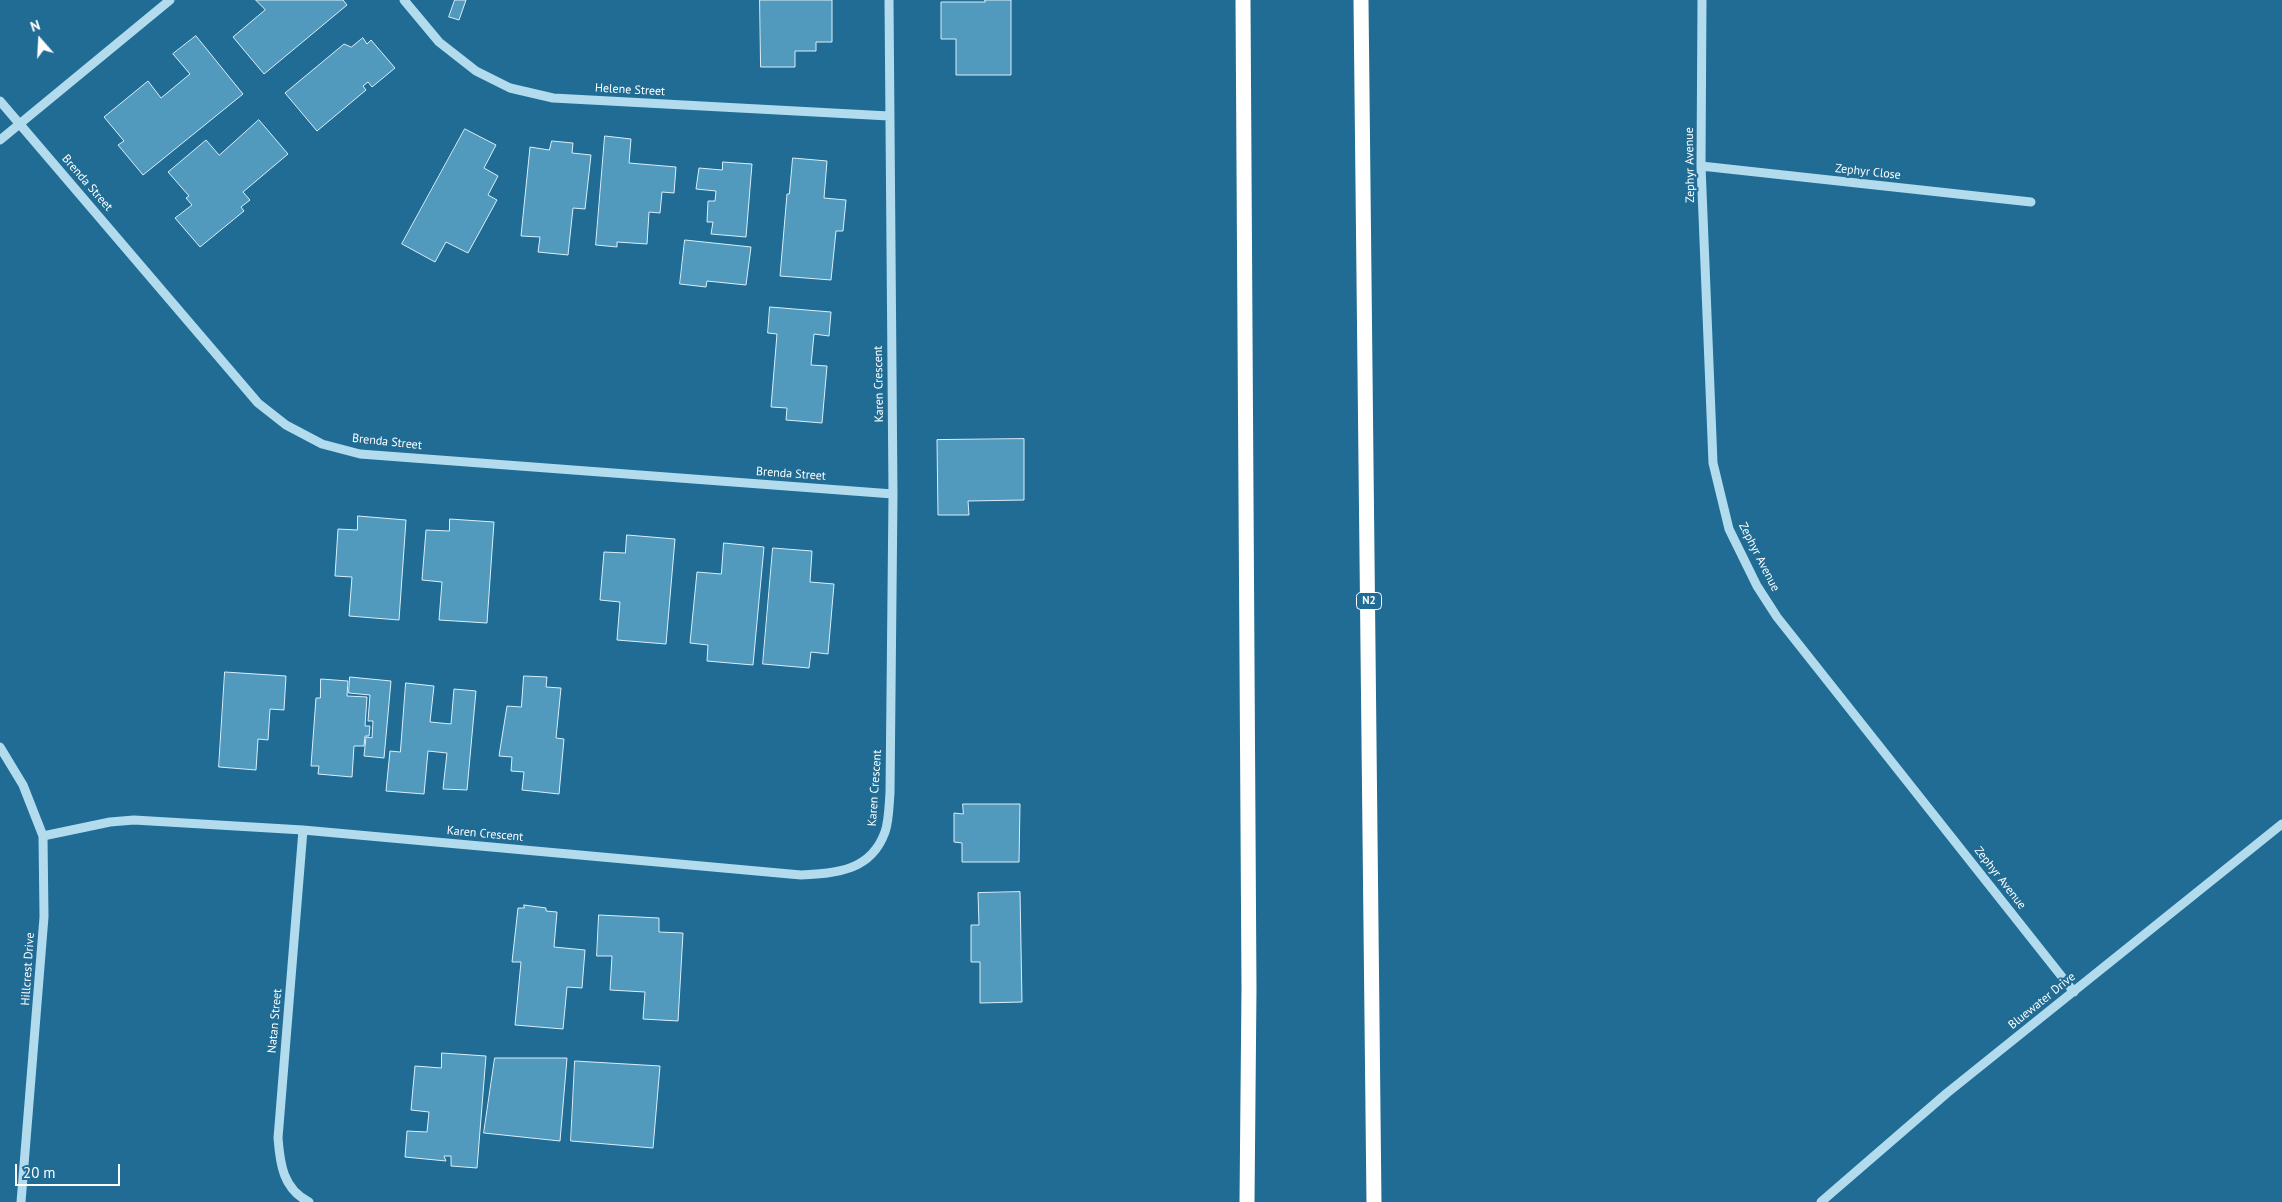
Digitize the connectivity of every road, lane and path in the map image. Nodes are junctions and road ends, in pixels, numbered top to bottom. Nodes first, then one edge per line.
1 (170, 0) edge
2 (404, 0) edge
3 (889, 0) edge
4 (1243, 0) edge
5 (1362, 0) edge
6 (1702, 0) edge
7 (0, 101) edge
8 (889, 116) junction
9 (19, 124) junction
10 (0, 140) edge
11 (1701, 166) junction
12 (2031, 202) dead end
13 (893, 494) junction
14 (0, 747) edge
15 (2282, 824) edge
16 (303, 830) junction
17 (42, 836) junction
18 (2074, 992) junction
19 (21, 1202) edge
20 (309, 1202) edge
21 (1247, 1202) edge
22 (1374, 1202) edge
23 (1821, 1202) edge

1 - 9 street
2 - 8 street, Helene Street
3 - 8 street, Karen Crescent
4 - 21 highway
5 - 22 highway, N2
6 - 11 street, Zephyr Avenue
7 - 9 street, Brenda Street
8 - 13 street, Karen Crescent
9 - 10 street
9 - 13 street, Brenda Street
11 - 12 street, Zephyr Close
11 - 18 street, Zephyr Avenue
13 - 16 street, Karen Crescent
14 - 17 street, Hillcrest Drive
15 - 18 street, Bluewater Drive
16 - 17 street, Karen Crescent
16 - 20 street, Natan Street
17 - 19 street, Hillcrest Drive
18 - 23 street, Bluewater Drive

